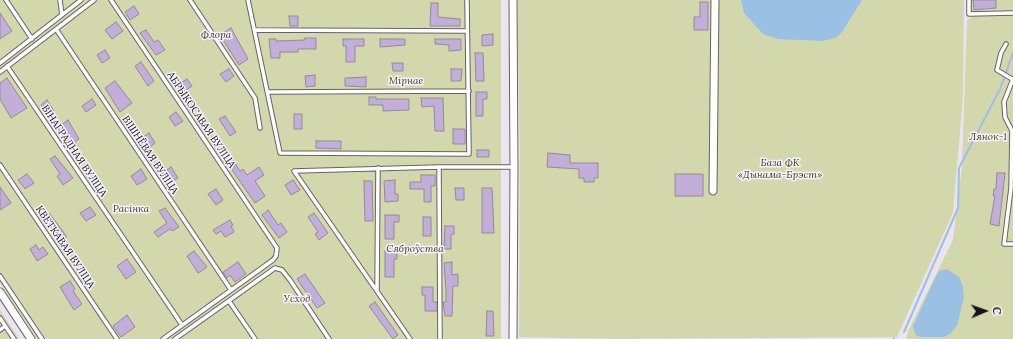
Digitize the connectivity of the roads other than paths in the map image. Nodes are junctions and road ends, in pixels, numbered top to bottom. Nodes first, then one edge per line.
1 (6, 0) edge
2 (60, 0) edge
3 (81, 0) edge
4 (94, 0) edge
5 (111, 0) edge
6 (190, 0) edge
7 (248, 0) edge
8 (467, 0) edge
9 (513, 0) edge
10 (715, 0) edge
11 (968, 0) edge
12 (1013, 13) edge
13 (62, 15) junction
14 (56, 29) junction
15 (256, 30) junction
16 (467, 31) junction
17 (32, 39) junction
18 (1006, 44) dead end
19 (0, 63) edge
20 (7, 66) junction
21 (0, 72) edge
22 (1012, 79) edge
23 (468, 91) junction
24 (269, 92) junction
25 (260, 128) dead end
26 (1013, 131) edge
27 (0, 165) edge
28 (439, 167) junction
29 (514, 167) junction
30 (378, 168) junction
31 (1012, 188) edge
32 (713, 191) dead end
33 (1013, 244) edge
34 (0, 276) edge
35 (231, 290) junction
36 (377, 291) junction
37 (0, 292) edge
38 (229, 300) junction
39 (0, 318) edge
40 (182, 325) junction
41 (5, 326) junction
42 (0, 330) edge
43 (181, 334) junction
44 (14, 339) edge
45 (31, 339) edge
46 (42, 339) edge
47 (117, 339) edge
48 (163, 339) edge
49 (175, 339) edge
50 (184, 339) edge
51 (255, 339) edge
52 (329, 339) edge
53 (410, 339) edge
54 (440, 339) edge
55 (513, 339) edge

1 - 17 lane
2 - 13 lane
3 - 13 lane
4 - 14 lane
5 - 35 lane, АБРЫКОСАВАЯ ВУЛІЦА
6 - 25 lane
7 - 15 lane
8 - 16 lane
9 - 29 street
10 - 32 street
11 - 12 lane
13 - 17 lane
14 - 20 lane
14 - 35 lane, ВІШНЁВАЯ ВУЛІЦА
15 - 16 lane
15 - 24 lane
16 - 23 lane
17 - 19 lane
18 - 22 lane
20 - 21 lane
20 - 40 lane, ВІНАГРАДНАЯ ВУЛІЦА
22 - 26 lane
23 - 24 lane
23 - 24 lane
26 - 31 lane
27 - 47 lane, КВЕТКАВАЯ ВУЛІЦА
28 - 29 lane
28 - 30 lane
28 - 54 lane
29 - 55 street
30 - 36 lane
30 - 36 lane
31 - 33 lane
34 - 46 lane
35 - 40 lane
36 - 53 lane
37 - 45 street
38 - 43 lane
38 - 51 lane
38 - 52 lane
39 - 41 lane
40 - 48 lane
41 - 42 lane
41 - 44 lane
43 - 49 lane
43 - 50 lane

